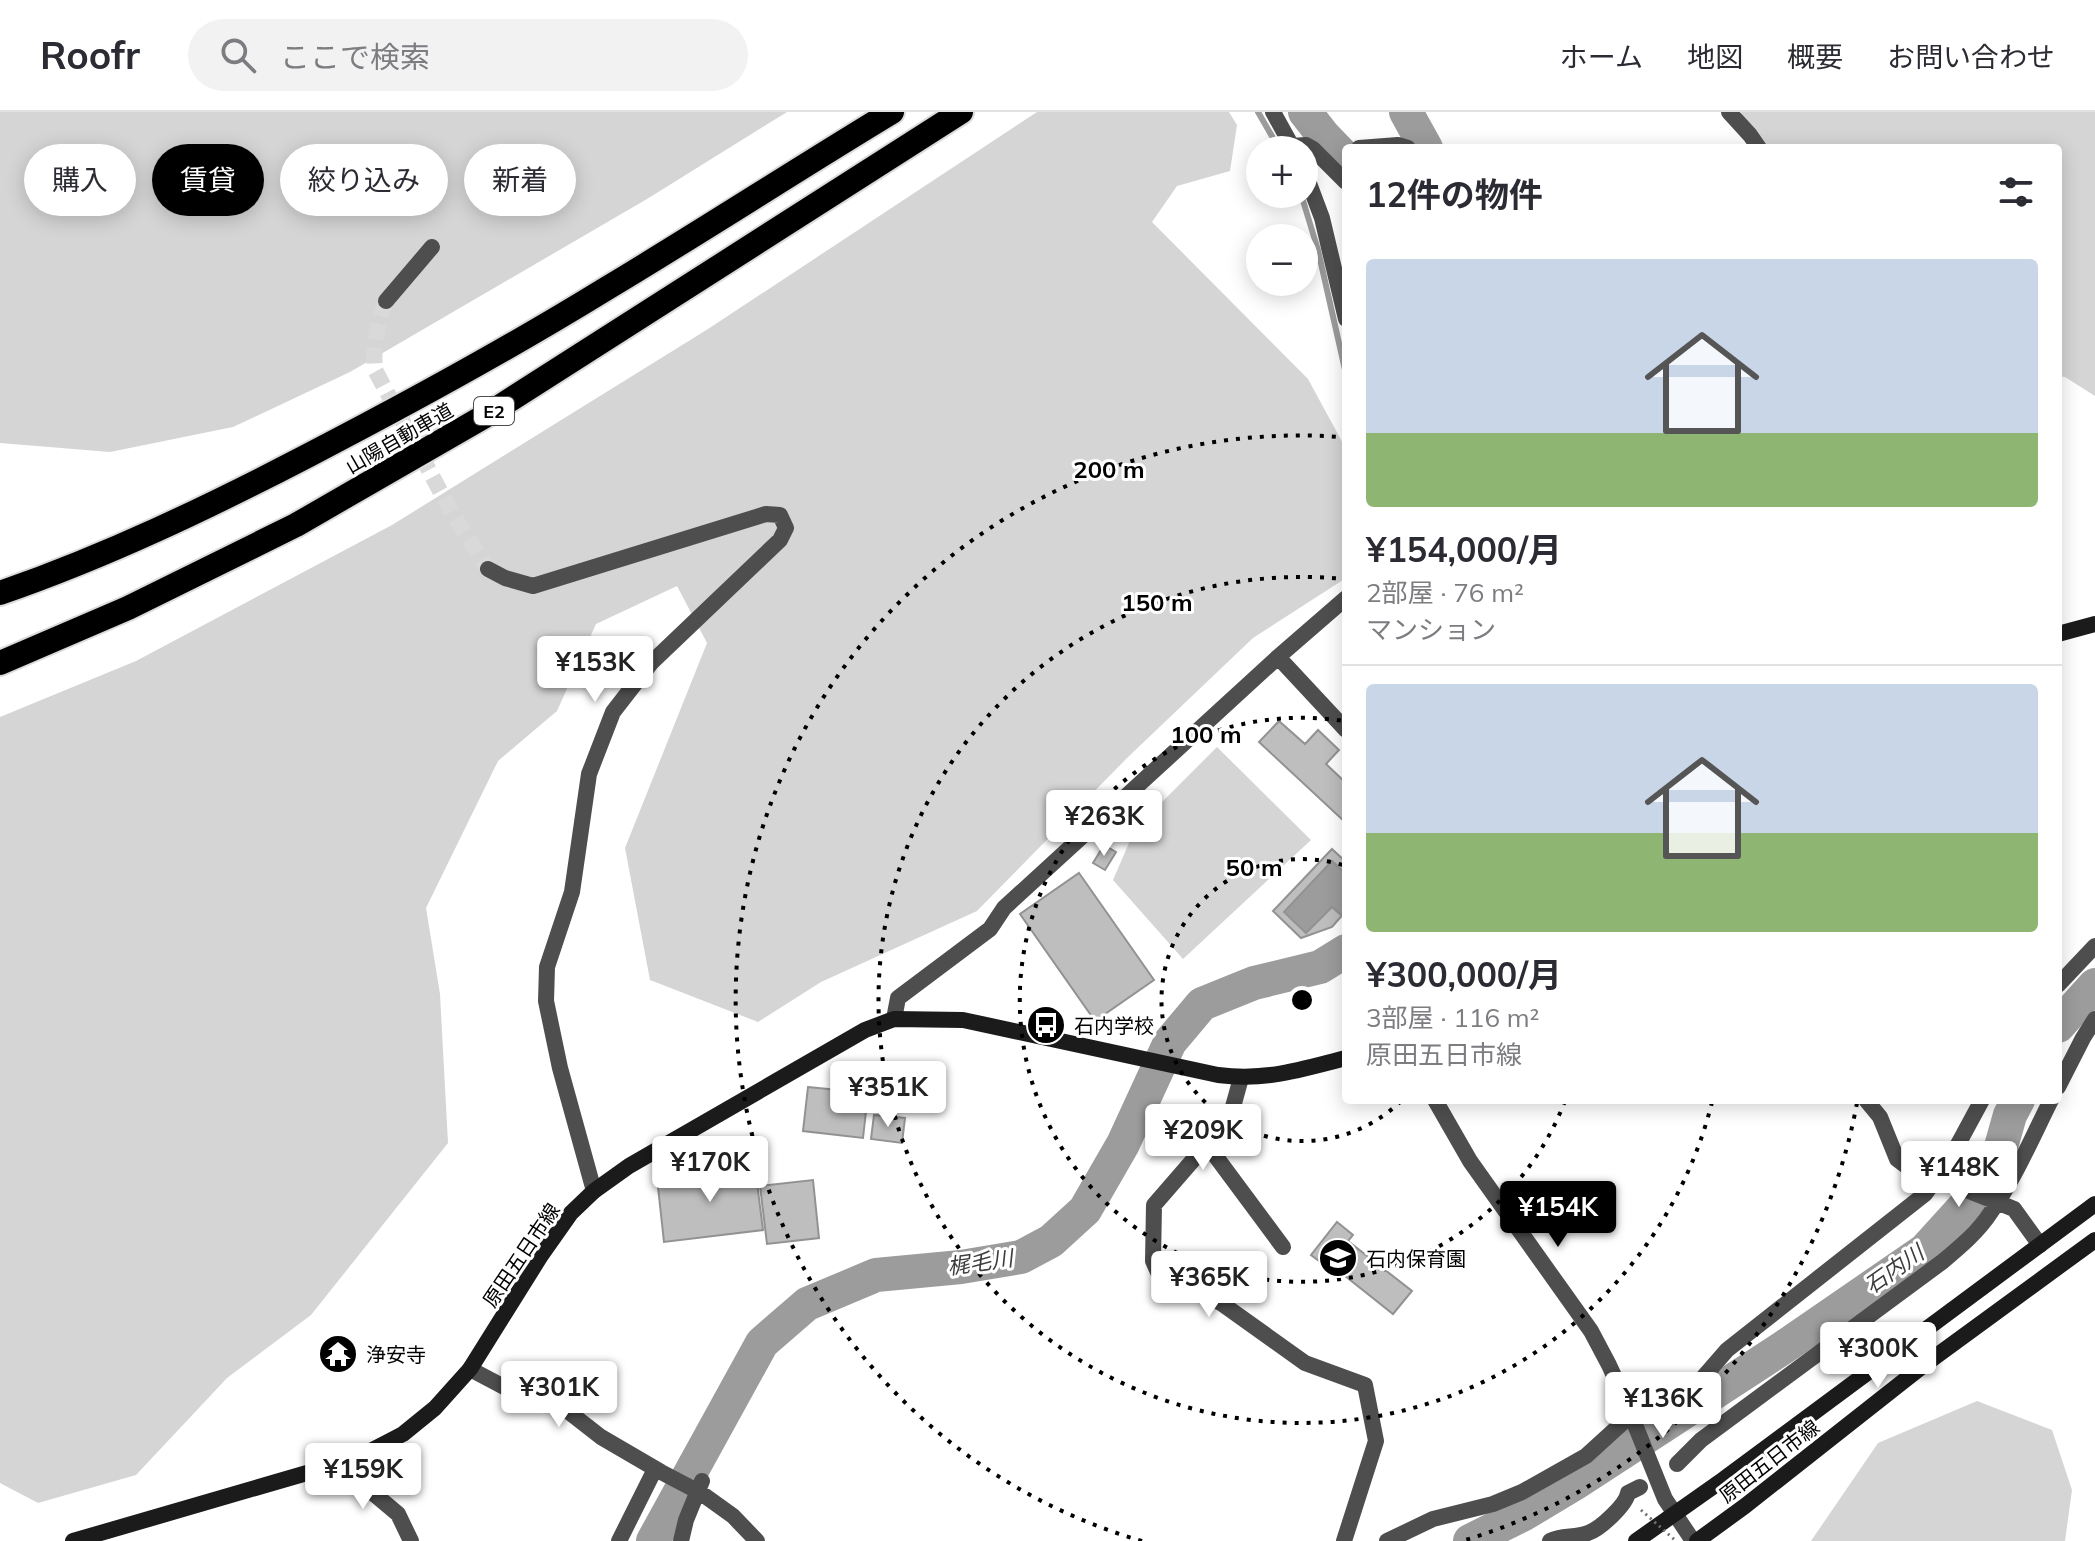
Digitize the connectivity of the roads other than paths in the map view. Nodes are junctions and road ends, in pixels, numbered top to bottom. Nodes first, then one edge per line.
1 (892, 112) edge
2 (961, 112) edge
3 (1273, 112) edge
4 (1729, 112) edge
5 (1286, 136) edge
6 (1756, 144) edge
7 (1318, 152) edge
8 (1339, 164) edge
9 (1318, 207) edge
10 (432, 247) dead end
11 (386, 301) tunnel mouth
12 (1342, 302) edge
13 (488, 569) tunnel mouth
14 (0, 593) edge
15 (1342, 601) edge
16 (2095, 624) edge
17 (2062, 633) edge
18 (1278, 657) junction
19 (0, 663) edge
20 (1342, 726) edge
21 (2095, 946) edge
22 (2062, 981) edge
23 (894, 1019) junction
24 (2095, 1019) edge
25 (1342, 1059) edge
26 (1241, 1078) junction
27 (2062, 1079) edge
28 (1437, 1104) edge
29 (1869, 1104) edge
30 (1980, 1104) edge
31 (2049, 1104) edge
32 (1226, 1132) junction
33 (1940, 1179) junction
34 (594, 1191) junction
35 (1994, 1202) junction
36 (2095, 1204) edge
37 (2095, 1240) edge
38 (2040, 1245) junction
39 (1283, 1247) dead end
40 (470, 1369) junction
41 (1632, 1419) junction
42 (355, 1459) junction
43 (1677, 1464) dead end
44 (658, 1471) junction
45 (1640, 1487) dead end
46 (699, 1488) junction
47 (1674, 1514) junction
48 (73, 1541) edge
49 (411, 1541) edge
50 (619, 1541) edge
51 (681, 1541) edge
52 (757, 1541) edge
53 (1344, 1541) edge
54 (1387, 1541) edge
55 (1550, 1541) edge
56 (1636, 1541) edge
57 (1695, 1541) edge

1 - 14 highway, 山陽自動車道 / E2
2 - 19 highway, 山陽自動車道 / E2
3 - 5 street
4 - 6 street
7 - 8 street
9 - 12 street
10 - 11 street
13 - 34 street
15 - 18 street
16 - 17 main road
18 - 20 street
18 - 23 street
21 - 22 street
23 - 26 main road, 原田五日市線
23 - 34 main road, 原田五日市線
24 - 27 street
25 - 26 main road, 原田五日市線
26 - 32 street
28 - 41 street
29 - 33 street
30 - 33 street
31 - 35 street
32 - 39 street
32 - 53 street
33 - 35 street
33 - 41 street
34 - 40 main road, 原田五日市線
35 - 38 street
35 - 43 street
36 - 38 main road, 原田五日市線
37 - 57 main road, 原田五日市線
38 - 47 main road, 原田五日市線
40 - 42 main road, 原田五日市線
40 - 44 street
41 - 47 street
41 - 54 street
42 - 48 main road, 原田五日市線
42 - 49 street
44 - 46 street
44 - 50 street
45 - 55 street
46 - 51 street
46 - 52 street
47 - 56 main road, 原田五日市線
47 - 57 street

